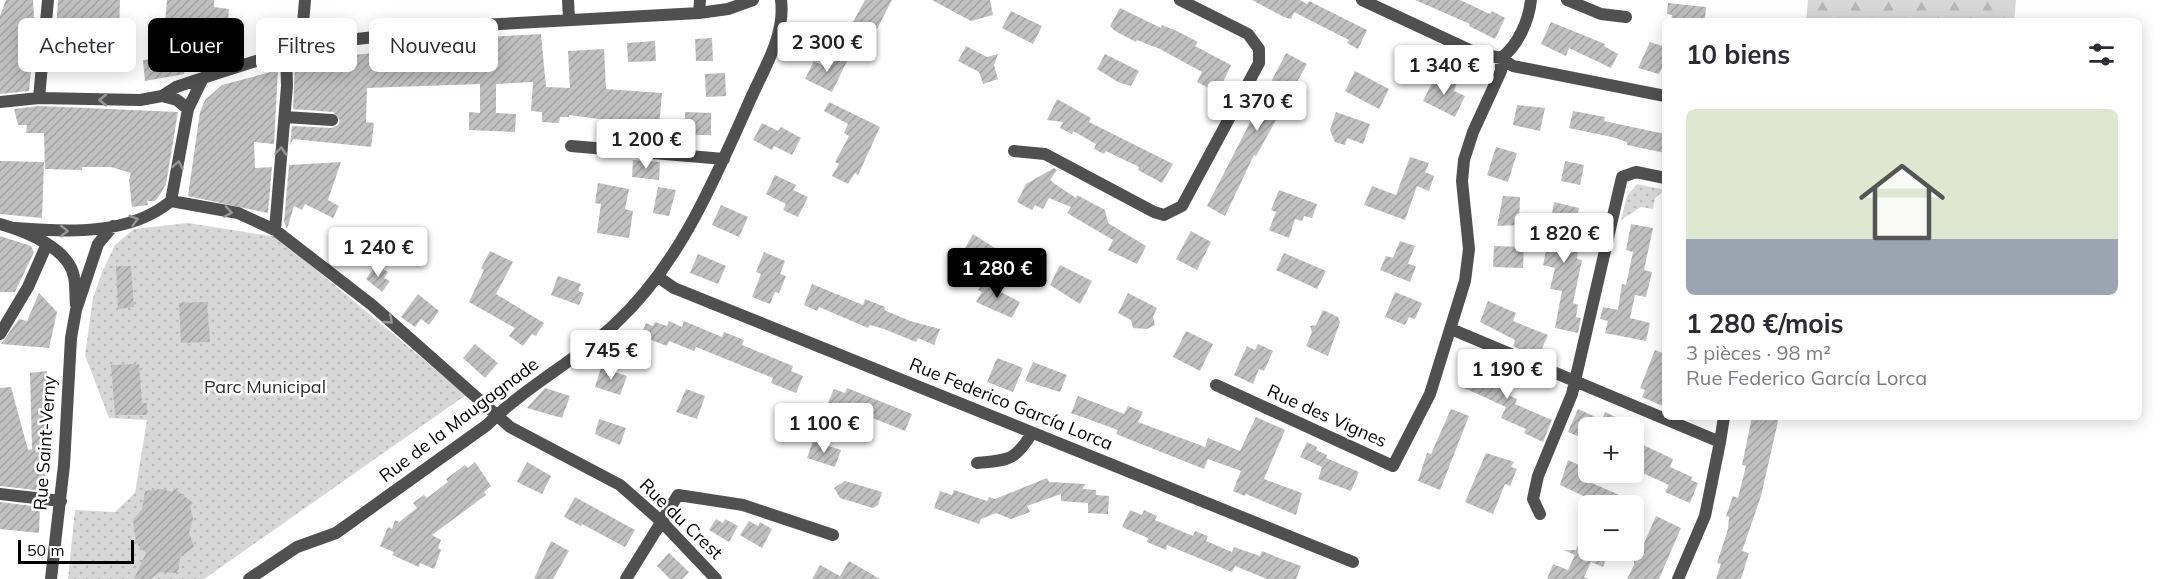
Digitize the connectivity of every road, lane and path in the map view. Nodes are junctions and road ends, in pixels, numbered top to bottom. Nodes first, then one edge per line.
1 (48, 0) edge
2 (305, 0) edge
3 (568, 0) edge
4 (753, 0) edge
5 (781, 0) edge
6 (1180, 0) edge
7 (1362, 0) edge
8 (1531, 0) edge
9 (1567, 0) edge
10 (699, 6) edge
11 (1626, 17) dead end
12 (303, 18) edge
13 (569, 19) junction
14 (357, 40) edge
15 (1501, 58) junction
16 (256, 61) edge
17 (287, 72) edge
18 (203, 78) junction
19 (1662, 95) edge
20 (162, 96) junction
21 (39, 98) junction
22 (0, 102) edge
23 (188, 109) junction
24 (285, 117) junction
25 (332, 120) dead end
26 (571, 146) dead end
27 (1014, 151) dead end
28 (724, 159) junction
29 (1662, 177) edge
30 (171, 201) junction
31 (0, 224) edge
32 (113, 226) junction
33 (15, 228) junction
34 (275, 230) junction
35 (47, 244) junction
36 (658, 278) junction
37 (76, 310) junction
38 (1451, 329) junction
39 (0, 334) edge
40 (1575, 382) junction
41 (1216, 385) dead end
42 (496, 416) junction
43 (1662, 418) edge
44 (1667, 420) edge
45 (1724, 420) edge
46 (1032, 433) junction
47 (1720, 442) junction
48 (977, 463) dead end
49 (0, 494) edge
50 (61, 501) junction
51 (1539, 514) dead end
52 (662, 522) junction
53 (833, 535) dead end
54 (1353, 562) dead end
55 (51, 579) edge
56 (249, 579) edge
57 (626, 579) edge
58 (716, 579) edge
59 (1678, 579) edge

1 - 21 street
2 - 12 street
3 - 13 street
4 - 10 street
5 - 28 street, Rue de la Maugagnade
6 - 27 street
7 - 15 street
8 - 15 street
9 - 11 street
10 - 13 street
13 - 14 street
15 - 19 street
15 - 38 street, Rue des Vignes
16 - 18 street
17 - 24 street
18 - 20 street
18 - 23 street
20 -> 21 street
20 - 23 street
21 - 22 street
30 -> 23 street
24 - 25 street
34 -> 24 street
26 - 28 street
28 - 36 street, Rue de la Maugagnade
29 - 40 street
32 -> 30 street
30 -> 34 street, Rue du Crest
31 - 33 street
33 -> 32 street
32 - 37 street
33 - 35 street
34 -> 42 street, Rue du Crest
35 - 37 street
35 - 39 street
36 - 42 street, Rue de la Maugagnade
36 - 46 street, Rue Federico García Lorca
37 - 50 street, Rue Saint-Verny
38 - 40 street
38 - 41 street, Rue des Vignes
40 - 43 street
40 - 51 street
42 - 52 street, Rue du Crest
42 - 56 street, Rue de la Maugagnade
44 - 47 street
45 - 47 street
46 - 48 street
46 - 54 street, Rue Federico García Lorca
47 - 59 street
49 - 50 street
50 - 55 street, Rue Saint-Verny
52 - 53 street
52 - 57 street
52 - 58 street, Rue du Crest

